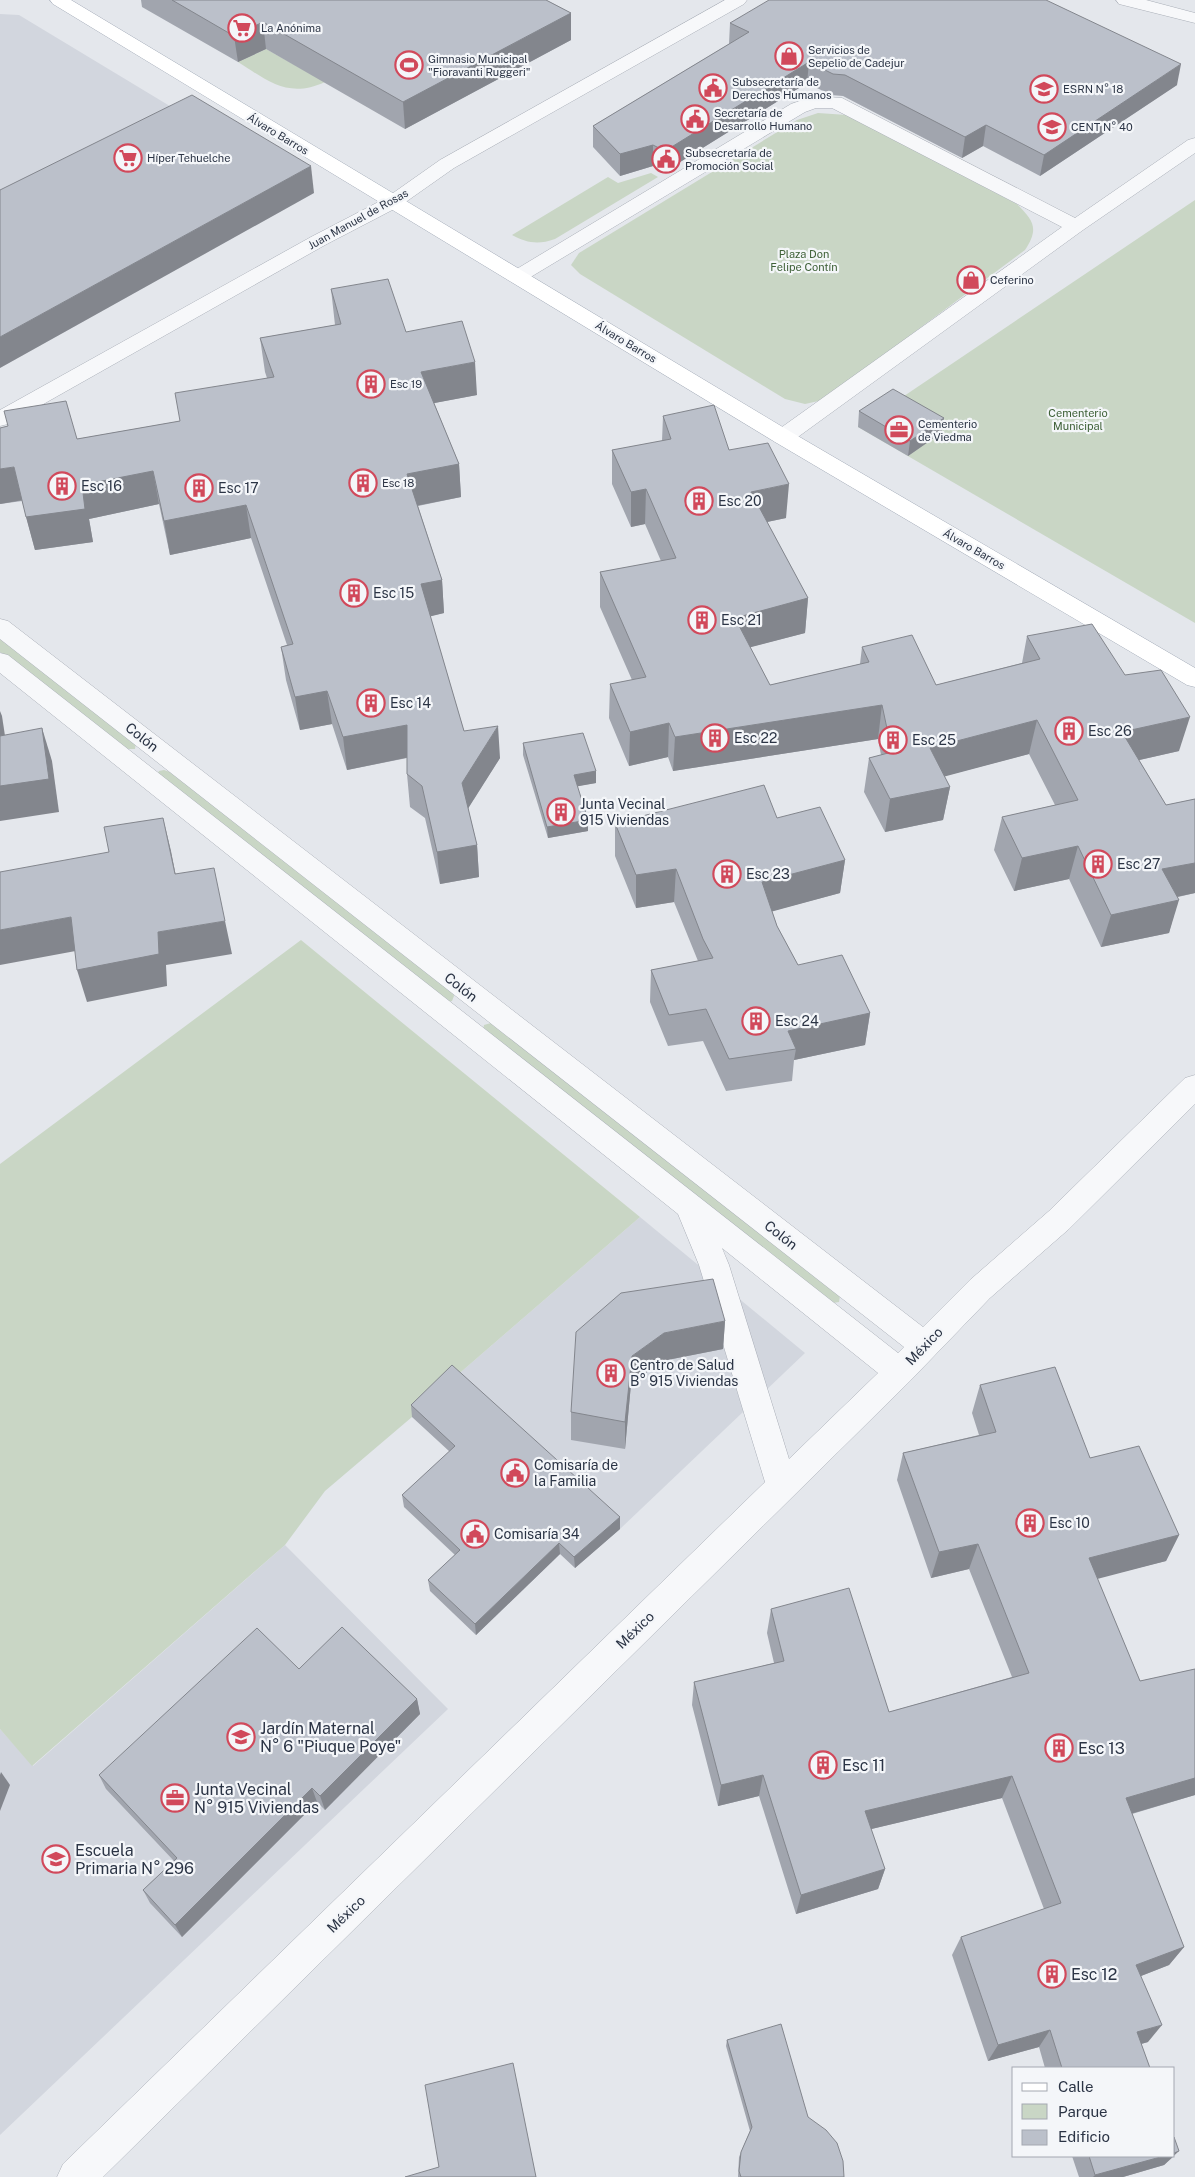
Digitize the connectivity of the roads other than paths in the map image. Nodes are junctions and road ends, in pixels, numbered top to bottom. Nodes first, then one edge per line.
1 (58, 0) edge
2 (738, 0) edge
3 (1125, 0) edge
4 (1195, 18) edge
5 (1195, 144) edge
6 (1025, 200) junction
7 (393, 202) junction
8 (1076, 226) junction
9 (1036, 255) junction
10 (517, 277) junction
11 (0, 419) edge
12 (783, 437) junction
13 (0, 627) edge
14 (0, 661) edge
15 (1195, 680) edge
16 (161, 752) junction
17 (136, 768) junction
18 (481, 1002) junction
19 (456, 1022) junction
20 (1195, 1086) edge
21 (690, 1207) junction
22 (924, 1345) junction
23 (899, 1372) junction
24 (782, 1486) junction
25 (76, 2177) edge

1 - 7 main road, Álvaro Barros
2 - 7 street, Juan Manuel de Rosas
3 - 4 street
5 - 8 street
6 - 8 street
6 - 9 street
6 - 10 street
7 - 10 main road, Álvaro Barros
7 - 11 street, Juan Manuel de Rosas
8 - 9 street
9 - 12 street
10 - 12 main road, Álvaro Barros
12 - 15 main road, Álvaro Barros
13 - 16 street, Colón
14 - 17 street, Colón
16 - 17 street
16 - 18 street, Colón
17 - 19 street, Colón
18 - 19 street
18 - 22 street, Colón
19 - 21 street, Colón
20 - 22 street, México
21 - 23 street, Colón
21 - 24 street
22 - 23 street, México
23 - 24 street, México
24 - 25 street, México

